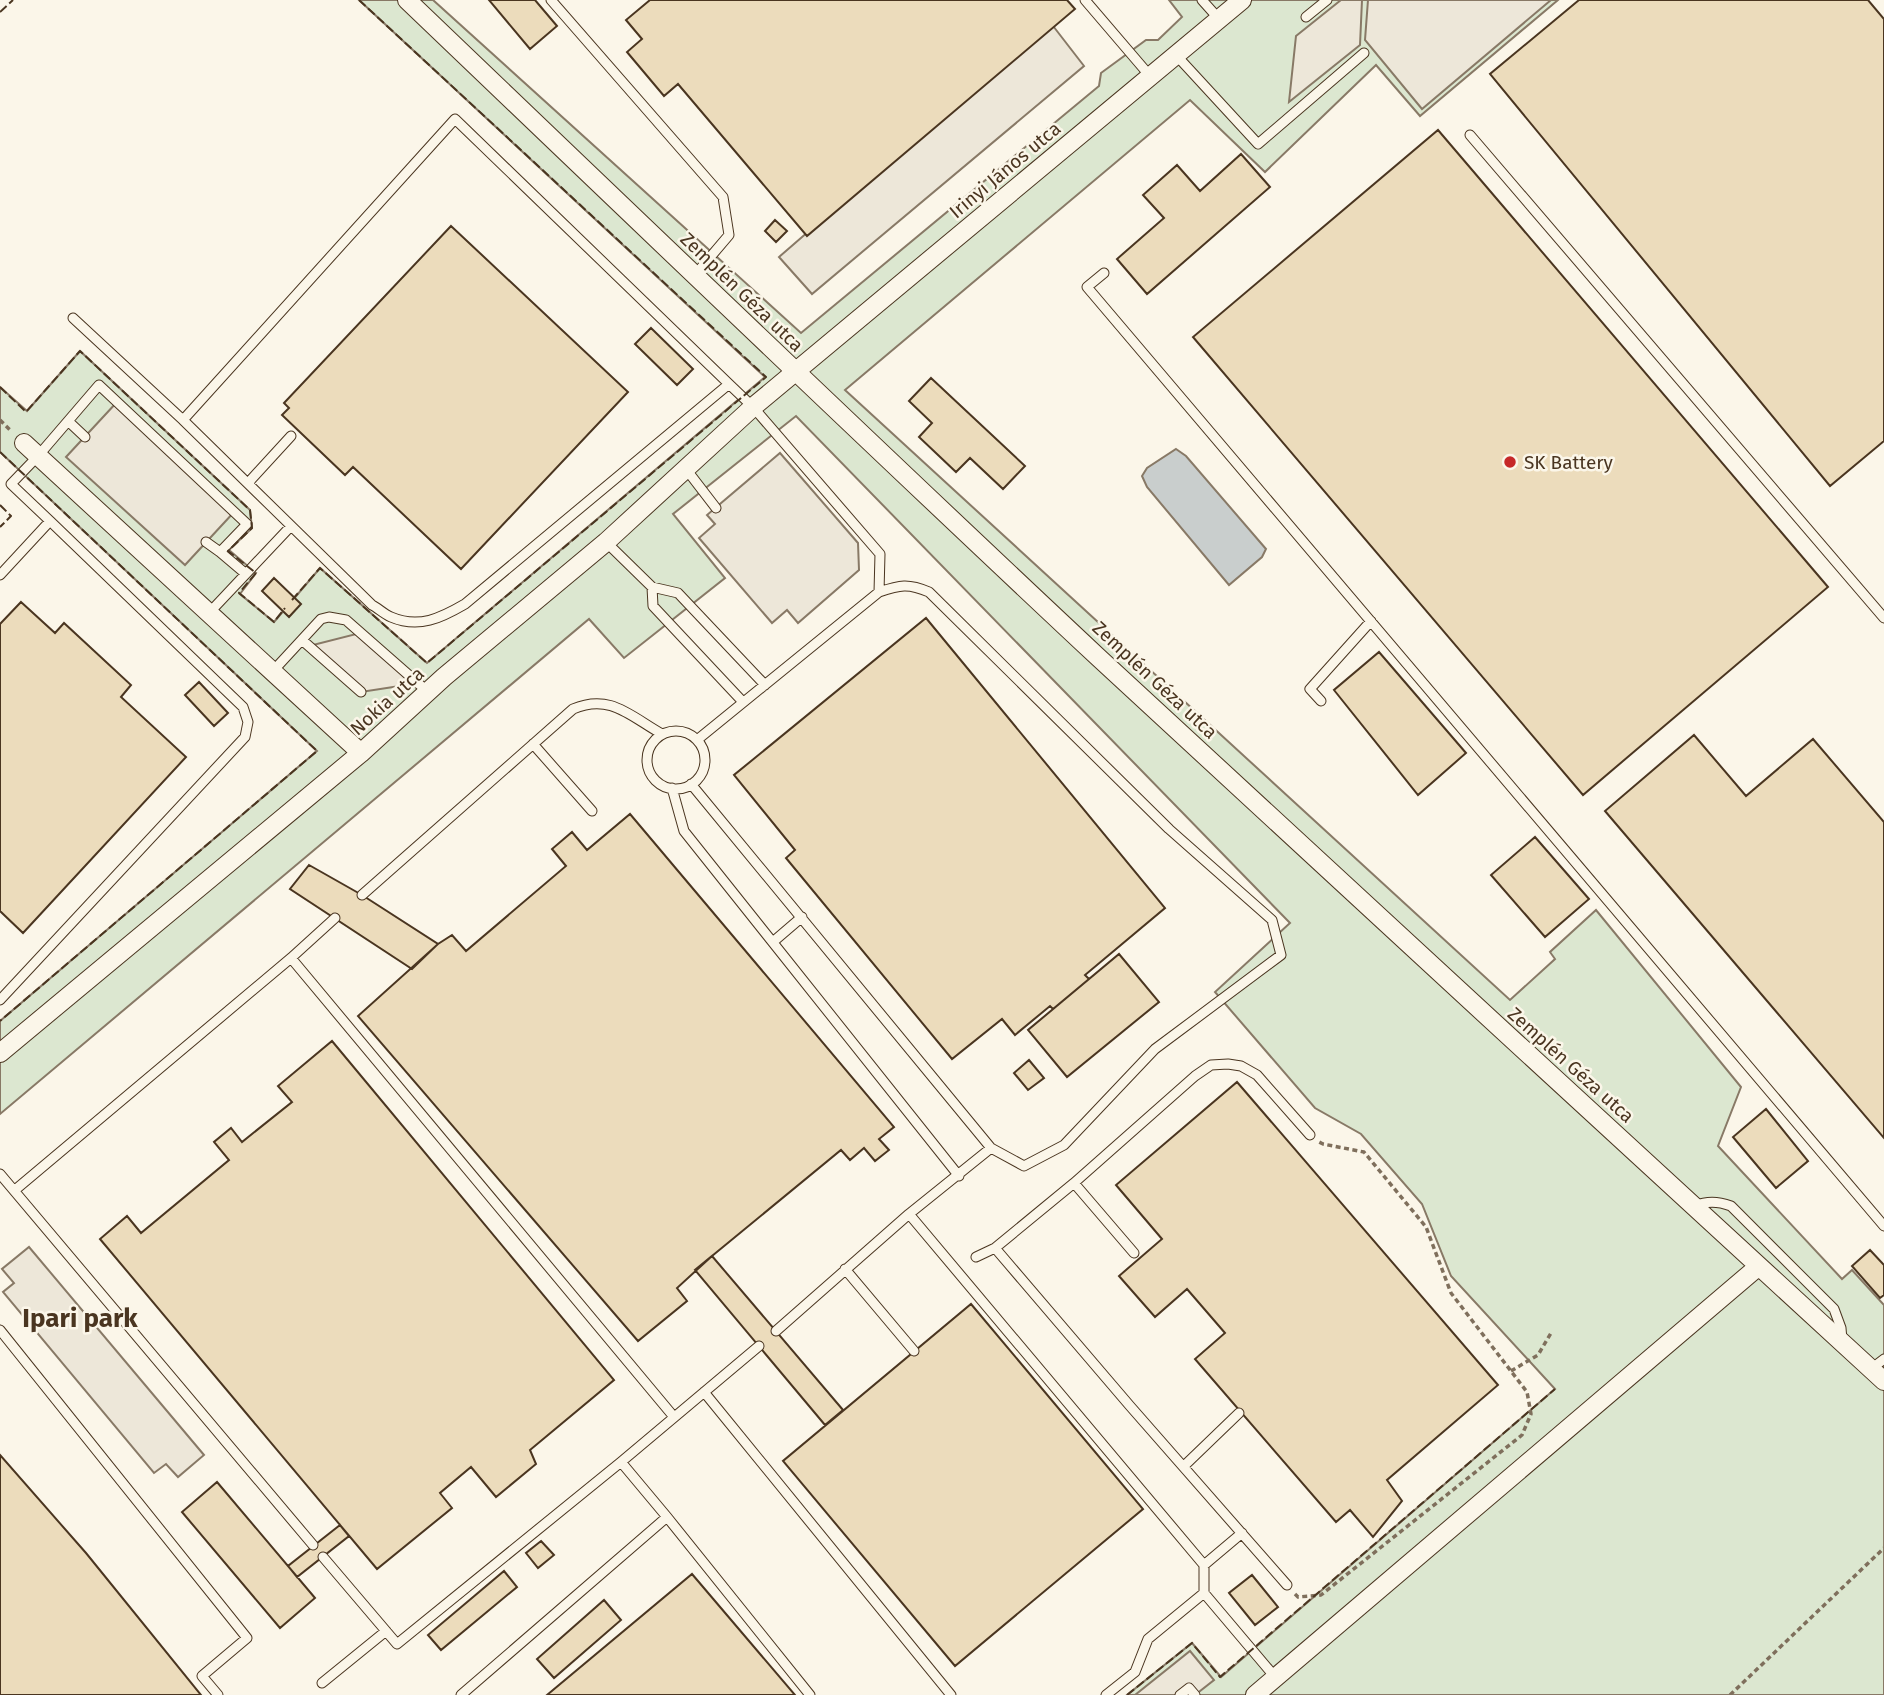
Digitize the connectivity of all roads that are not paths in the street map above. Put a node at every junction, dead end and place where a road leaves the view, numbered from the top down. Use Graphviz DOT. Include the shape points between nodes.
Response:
graph roads {
  1 [pos="407,0"];
  2 [pos="551,0"];
  3 [pos="1085,0"];
  4 [pos="1202,0"];
  5 [pos="1242,0"];
  6 [pos="1326,0"];
  7 [pos="1306,17"];
  8 [pos="1219,19"];
  9 [pos="1364,53"];
  10 [pos="1176,55"];
  11 [pos="1150,76"];
  12 [pos="1470,135"];
  13 [pos="1104,273"];
  14 [pos="695,275"];
  15 [pos="73,318"];
  16 [pos="796,372"];
  17 [pos="729,384"];
  18 [pos="753,407"];
  19 [pos="183,420"];
  20 [pos="68,421"];
  21 [pos="291,436"];
  22 [pos="85,437"];
  23 [pos="24,443"];
  24 [pos="38,456"];
  25 [pos="686,469"];
  26 [pos="248,483"];
  27 [pos="716,508"];
  28 [pos="51,521"];
  29 [pos="291,526"];
  30 [pos="206,542"];
  31 [pos="606,542"];
  32 [pos="220,552"];
  33 [pos="246,574"];
  34 [pos="0,575"];
  35 [pos="652,587"];
  36 [pos="879,592"];
  37 [pos="209,613"];
  38 [pos="1884,618"];
  39 [pos="1371,621"];
  40 [pos="302,640"];
  41 [pos="273,671"];
  42 [pos="765,685"];
  43 [pos="361,692"];
  44 [pos="428,692"];
  45 [pos="1321,701"];
  46 [pos="743,702"];
  47 [pos="662,734"];
  48 [pos="697,740"];
  49 [pos="533,744"];
  50 [pos="361,753"];
  51 [pos="691,784"];
  52 [pos="672,788"];
  53 [pos="592,811"];
  54 [pos="362,895"];
  55 [pos="802,917"];
  56 [pos="335,918"];
  57 [pos="774,942"];
  58 [pos="291,958"];
  59 [pos="0,1000"];
  60 [pos="0,1053"];
  61 [pos="1310,1135"];
  62 [pos="991,1148"];
  63 [pos="0,1174"];
  64 [pos="958,1176"];
  65 [pos="1074,1182"];
  66 [pos="15,1190"];
  67 [pos="1693,1206"];
  68 [pos="909,1214"];
  69 [pos="1884,1226"];
  70 [pos="995,1248"];
  71 [pos="1134,1253"];
  72 [pos="976,1257"];
  73 [pos="1759,1266"];
  74 [pos="845,1269"];
  75 [pos="0,1331"];
  76 [pos="776,1331"];
  77 [pos="1842,1342"];
  78 [pos="759,1346"];
  79 [pos="914,1351"];
  80 [pos="1880,1369"];
  81 [pos="704,1392"];
  82 [pos="1238,1413"];
  83 [pos="674,1417"];
  84 [pos="621,1462"];
  85 [pos="1184,1466"];
  86 [pos="667,1517"];
  87 [pos="1242,1532"];
  88 [pos="313,1545"];
  89 [pos="323,1557"];
  90 [pos="1204,1565"];
  91 [pos="1287,1584"];
  92 [pos="1204,1593"];
  93 [pos="386,1631"];
  94 [pos="1275,1677"];
  95 [pos="322,1683"];
  96 [pos="218,1695"];
  97 [pos="461,1695"];
  98 [pos="810,1695"];
  99 [pos="951,1695"];
  100 [pos="1106,1695"];
  101 [pos="1180,1695"];
  102 [pos="1195,1695"];
  103 [pos="1255,1695"];
  1 -- 14 [label="street, Zemplén Géza utca"];
  2 -- 14 [label="lane" via="723,197 730,235"];
  3 -- 11 [label="lane"];
  4 -- 8 [label="lane"];
  5 -- 8 [label="street, Irinyi János utca"];
  6 -- 7 [label="lane"];
  8 -- 10 [label="street, Irinyi János utca"];
  9 -- 10 [label="lane" via="1258,144"];
  10 -- 11 [label="street, Irinyi János utca"];
  11 -- 16 [label="street, Irinyi János utca"];
  12 -- 38 [label="lane"];
  13 -- 39 [label="lane" via="1087,287"];
  14 -- 16 [label="street, Zemplén Géza utca"];
  15 -- 19 [label="lane"];
  16 -- 18 [label="street, Nokia utca"];
  16 -- 67 [label="street, Zemplén Géza utca"];
  17 -- 18 [label="lane"];
  17 -- 19 [label="lane" via="455,119"];
  17 -- 29 [label="lane" via="465,604 438,619 415,622 391,617"];
  18 -- 25 [label="street, Nokia utca"];
  18 -- 36 [label="lane" via="880,554"];
  19 -- 26 [label="lane"];
  20 -- 22 [label="lane"];
  20 -- 24 [label="lane"];
  20 -- 32 [label="lane" via="99,385 247,524"];
  21 -- 26 [label="lane"];
  23 -- 24 [label="street"];
  24 -- 28 [label="lane" via="11,484"];
  24 -- 37 [label="street"];
  25 -- 27 [label="lane"];
  25 -- 31 [label="street, Nokia utca"];
  26 -- 29 [label="lane"];
  28 -- 34 [label="lane"];
  28 -- 59 [label="lane" via="243,707 248,722 245,737"];
  29 -- 33 [label="lane"];
  30 -- 32 [label="lane"];
  31 -- 35 [label="lane"];
  31 -- 44 [label="street, Nokia utca"];
  32 -- 33 [label="lane"];
  33 -- 37 [label="lane"];
  35 -- 42 [label="lane" via="678,593"];
  35 -- 46 [label="lane" via="653,606"];
  36 -- 42 [label="lane"];
  36 -- 62 [label="lane" via="899,585 929,592 1169,829 1272,920 1281,955 1155,1049 1064,1144 1024,1166"];
  37 -- 41 [label="street"];
  39 -- 45 [label="lane" via="1310,689"];
  39 -- 69 [label="lane"];
  40 -- 41 [label="lane"];
  40 -- 43 [label="lane"];
  40 -- 44 [label="lane" via="321,619 346,620"];
  41 -- 50 [label="street"];
  42 -- 46 [label="lane"];
  44 -- 50 [label="street, Nokia utca"];
  46 -- 48 [label="lane"];
  47 -- 48 [label="lane" via="680,731"];
  47 -- 49 [label="lane" via="611,704 599,702 573,709"];
  47 -- 52 [label="lane" via="649,747 647,765 656,781"];
  48 -- 51 [label="lane" via="705,758 699,777"];
  49 -- 53 [label="lane"];
  49 -- 54 [label="lane"];
  50 -- 60 [label="street, Nokia utca"];
  51 -- 52 [label="lane"];
  51 -- 55 [label="lane"];
  52 -- 57 [label="lane" via="684,831"];
  55 -- 57 [label="lane"];
  55 -- 62 [label="lane"];
  56 -- 58 [label="lane"];
  57 -- 64 [label="lane"];
  58 -- 66 [label="lane"];
  58 -- 83 [label="lane"];
  61 -- 65 [label="lane" via="1257,1075 1241,1066 1211,1065"];
  62 -- 64 [label="lane"];
  63 -- 66 [label="lane"];
  64 -- 68 [label="lane"];
  65 -- 70 [label="lane"];
  65 -- 71 [label="lane"];
  66 -- 88 [label="lane"];
  67 -- 73 [label="street, Zemplén Géza utca"];
  67 -- 77 [label="lane" via="1707,1201 1731,1206 1834,1309"];
  68 -- 74 [label="lane"];
  68 -- 90 [label="lane"];
  70 -- 72 [label="lane"];
  70 -- 85 [label="lane"];
  73 -- 77 [label="street, Zemplén Géza utca"];
  73 -- 94 [label="street"];
  74 -- 76 [label="lane"];
  74 -- 79 [label="lane"];
  75 -- 96 [label="lane" via="247,1638 202,1676"];
  77 -- 80 [label="street, Zemplén Géza utca"];
  78 -- 81 [label="lane"];
  81 -- 83 [label="lane"];
  81 -- 99 [label="lane"];
  82 -- 85 [label="lane"];
  83 -- 84 [label="lane"];
  84 -- 86 [label="lane"];
  84 -- 93 [label="lane" via="397,1644"];
  85 -- 87 [label="lane"];
  86 -- 97 [label="lane"];
  86 -- 98 [label="lane"];
  87 -- 90 [label="lane"];
  87 -- 91 [label="lane"];
  89 -- 93 [label="lane"];
  90 -- 92 [label="lane"];
  92 -- 94 [label="lane"];
  92 -- 100 [label="lane" via="1148,1639 1135,1672"];
  93 -- 95 [label="lane"];
  94 -- 103 [label="street"];
  101 -- 102 [label="lane" via="1189,1688"];
}
